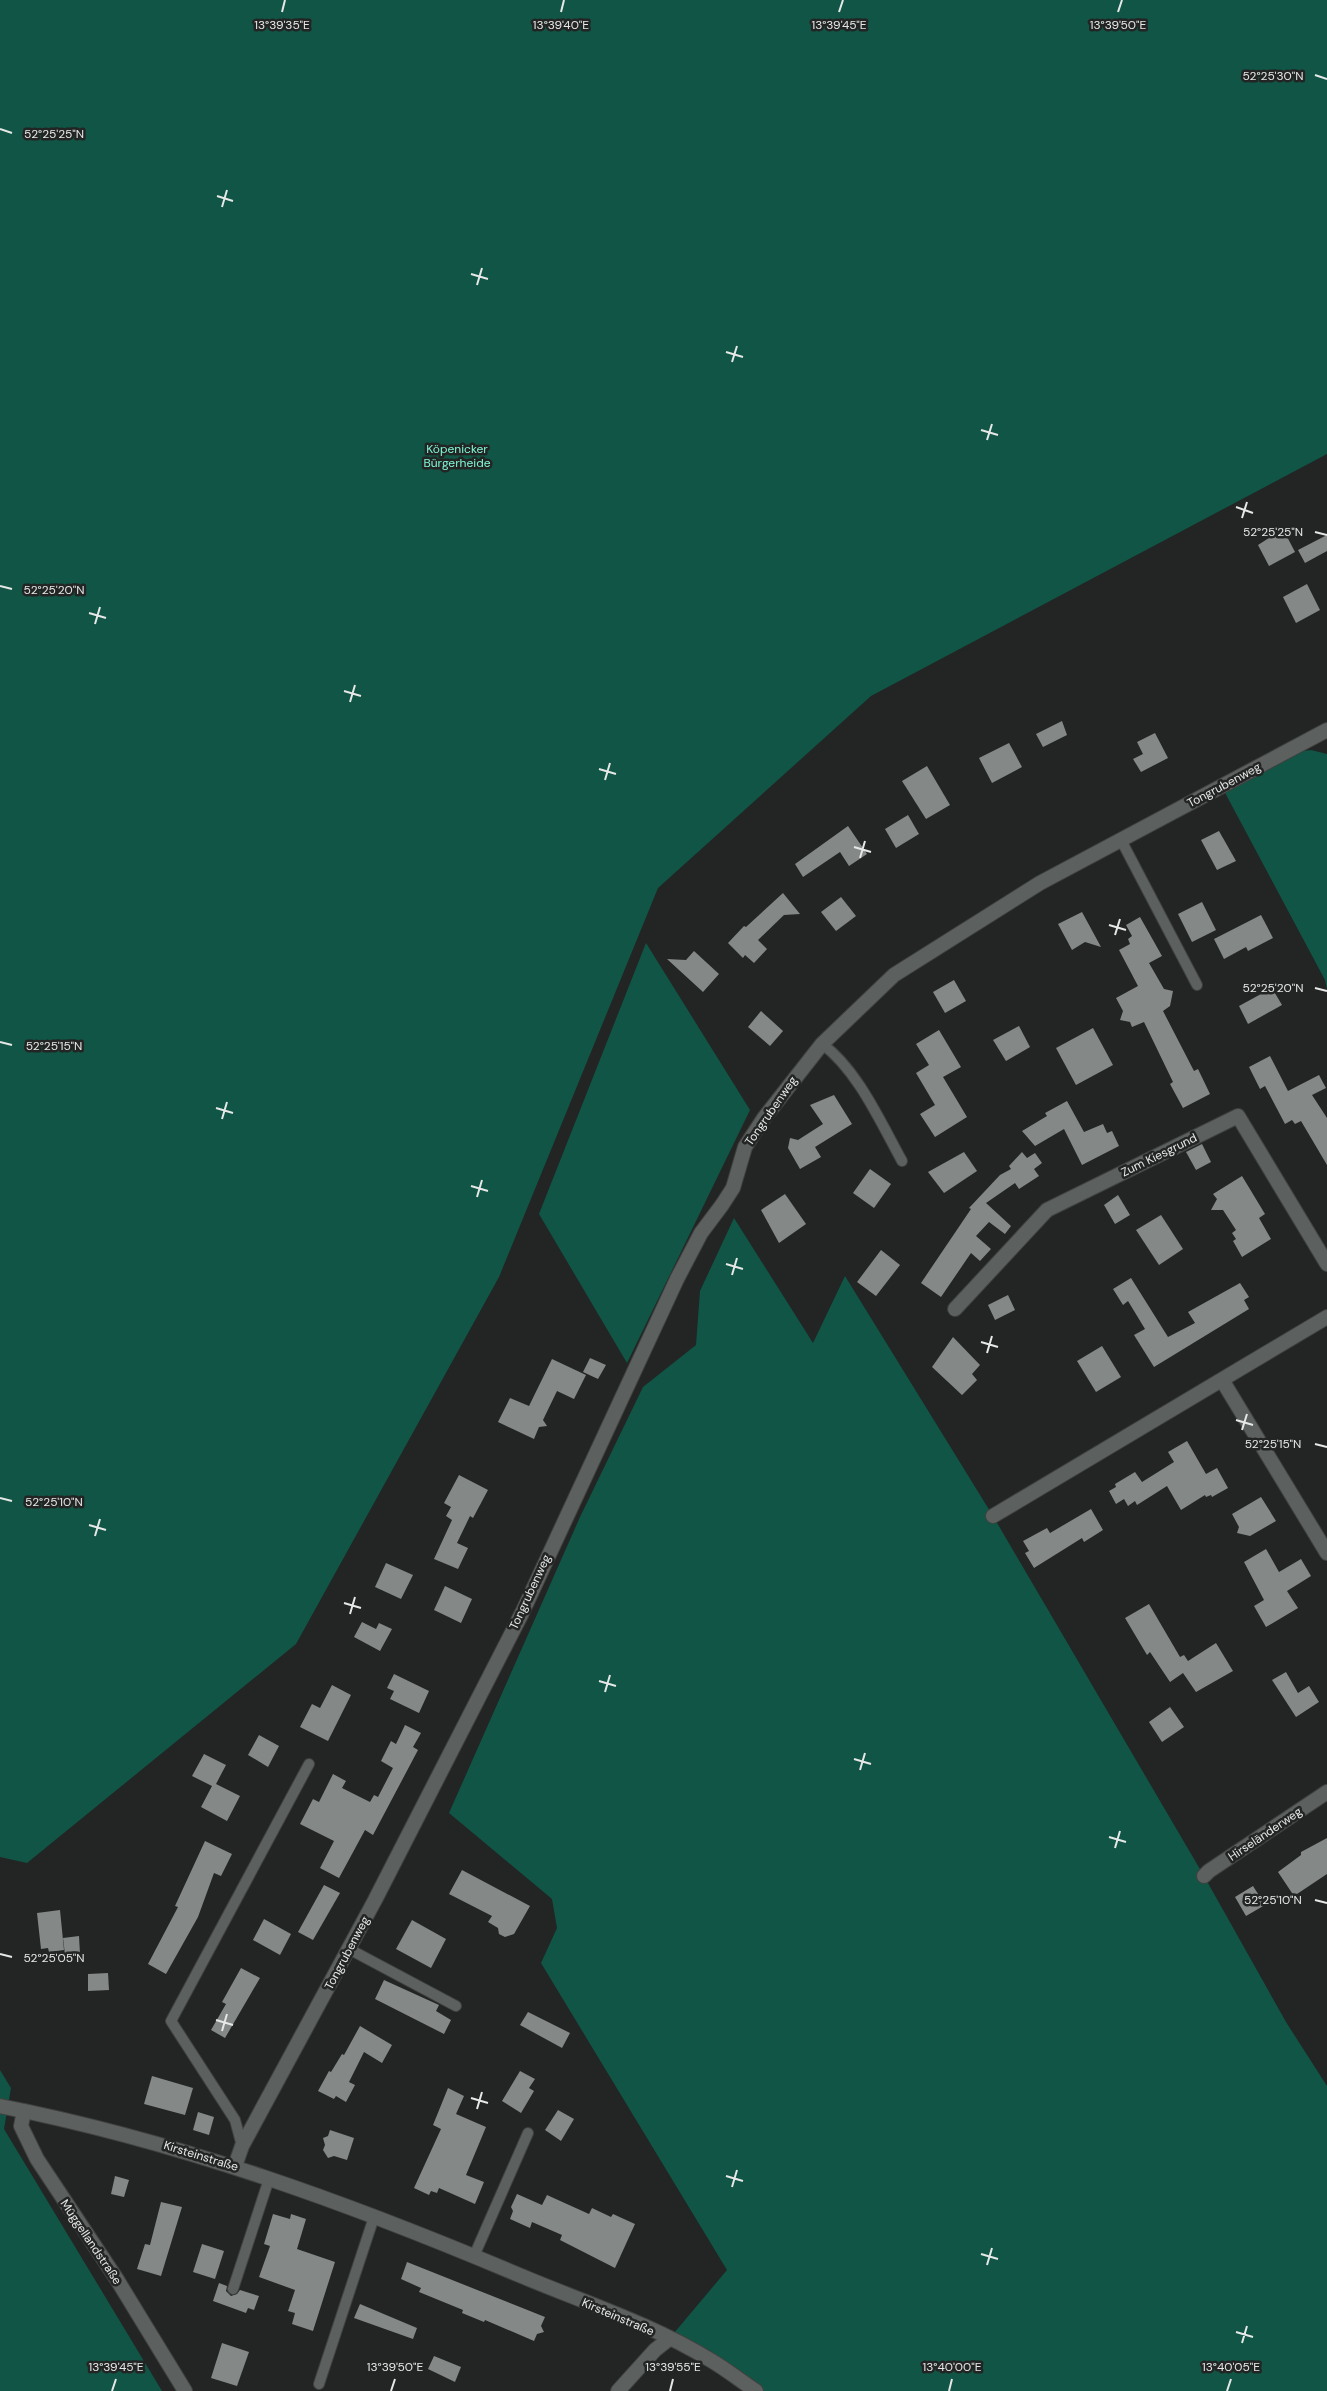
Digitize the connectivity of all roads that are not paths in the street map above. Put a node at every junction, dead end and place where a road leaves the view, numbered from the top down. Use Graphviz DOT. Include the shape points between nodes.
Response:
graph roads {
  1 [pos="1327,730"];
  2 [pos="1121,840"];
  3 [pos="1197,985"];
  4 [pos="822,1044"];
  5 [pos="902,1161"];
  6 [pos="1327,1264"];
  7 [pos="955,1309"];
  8 [pos="1327,1317"];
  9 [pos="1222,1380"];
  10 [pos="994,1516"];
  11 [pos="1327,1553"];
  12 [pos="309,1764"];
  13 [pos="1327,1792"];
  14 [pos="1204,1876"];
  15 [pos="349,1949"];
  16 [pos="456,2006"];
  17 [pos="0,2106"];
  18 [pos="24,2111"];
  19 [pos="528,2132"];
  20 [pos="242,2146"];
  21 [pos="235,2166"];
  22 [pos="269,2179"];
  23 [pos="374,2216"];
  24 [pos="474,2256"];
  25 [pos="233,2289"];
  26 [pos="669,2339"];
  27 [pos="319,2384"];
  28 [pos="184,2391"];
  29 [pos="618,2391"];
  30 [pos="756,2391"];
  1 -- 2 [label="street, Tongrubenweg"];
  2 -- 3 [label="lane"];
  2 -- 4 [label="street, Tongrubenweg" via="1040,883 914,960"];
  4 -- 5 [label="lane" via="837,1054"];
  4 -- 15 [label="street, Tongrubenweg" via="752,1136 733,1188 701,1233 659,1315 522,1613"];
  6 -- 7 [label="street, Zum Kiesgrund" via="1238,1116 1048,1210"];
  8 -- 9 [label="street"];
  9 -- 10 [label="street"];
  9 -- 11 [label="street"];
  12 -- 20 [label="lane" via="171,2021 235,2120"];
  13 -- 14 [label="street, Hirseländerweg"];
  15 -- 16 [label="lane"];
  15 -- 20 [label="street, Tongrubenweg"];
  17 -- 18 [label="street"];
  18 -- 21 [label="street, Kirsteinstraße" via="154,2142"];
  18 -- 28 [label="street, Müggellandstraße" via="21,2126 37,2160 116,2278"];
  19 -- 24 [label="lane"];
  20 -- 21 [label="street, Tongrubenweg"];
  21 -- 22 [label="street, Kirsteinstraße"];
  22 -- 23 [label="street, Kirsteinstraße"];
  22 -- 25 [label="lane"];
  23 -- 24 [label="street, Kirsteinstraße"];
  23 -- 27 [label="lane"];
  24 -- 26 [label="street, Kirsteinstraße"];
  26 -- 29 [label="street"];
  26 -- 30 [label="street, Kirsteinstraße" via="711,2360"];
}
